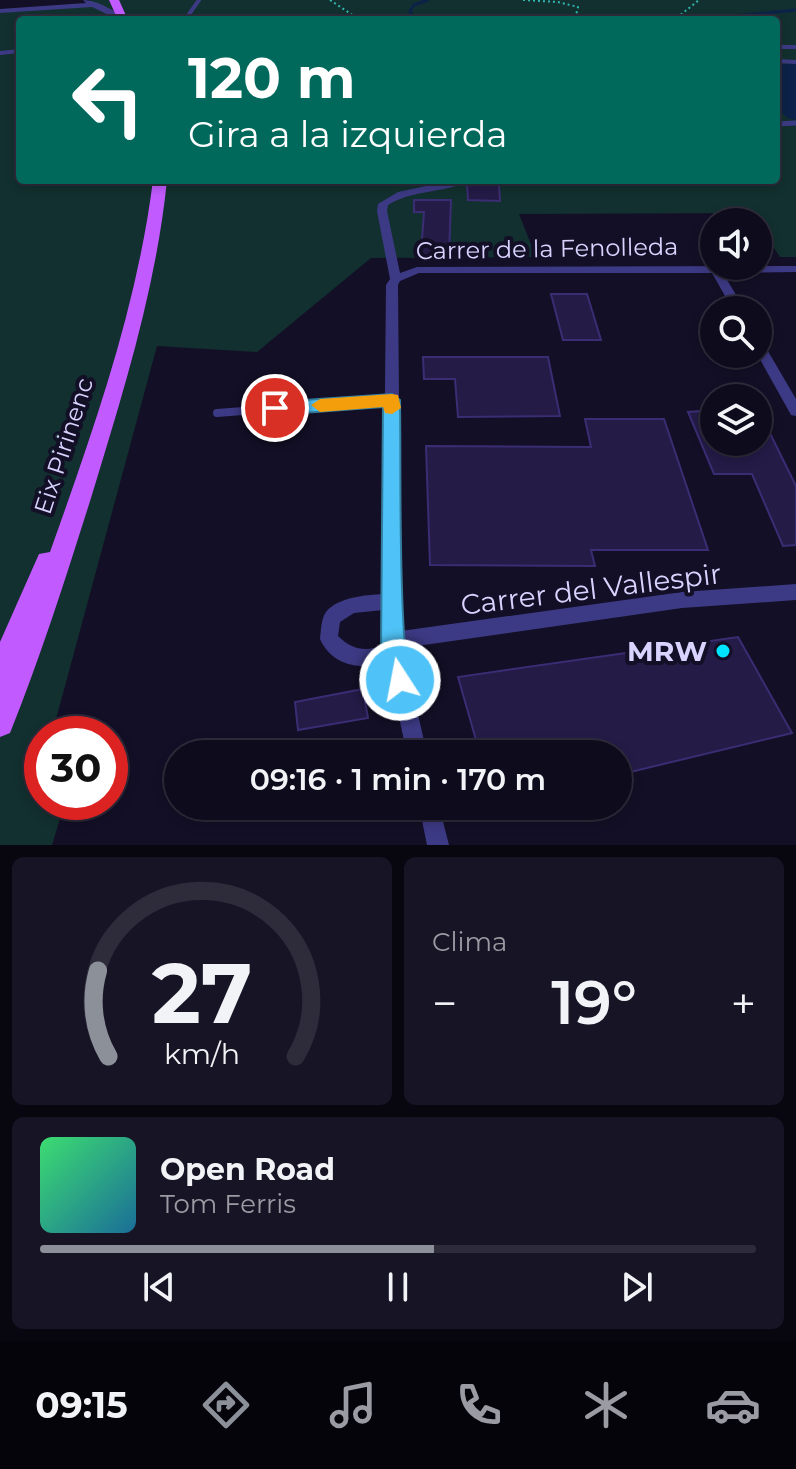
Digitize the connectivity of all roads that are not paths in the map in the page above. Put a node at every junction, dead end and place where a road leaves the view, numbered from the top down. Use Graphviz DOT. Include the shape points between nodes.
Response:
graph roads {
  1 [pos="77,0"];
  2 [pos="88,2"];
  3 [pos="46,7"];
  4 [pos="0,11"];
  5 [pos="119,16"];
  6 [pos="160,184"];
  7 [pos="447,184"];
  8 [pos="772,269"];
  9 [pos="796,269"];
  10 [pos="700,270"];
  11 [pos="396,279"];
  12 [pos="771,368"];
  13 [pos="796,380"];
  14 [pos="778,381"];
  15 [pos="392,400"];
  16 [pos="796,411"];
  17 [pos="217,413"];
  18 [pos="81,493"];
  19 [pos="796,592"];
  20 [pos="391,602"];
  21 [pos="392,646"];
  22 [pos="0,672"];
  23 [pos="4,714"];
  24 [pos="414,740"];
  25 [pos="0,742"];
  26 [pos="432,820"];
  27 [pos="438,845"];
  1 -- 3 [label="street"];
  2 -- 3 [label="street"];
  2 -- 5 [label="street"];
  3 -- 4 [label="street"];
  6 -- 18 [label="main road, Eix Pirinenc" via="140,299"];
  7 -- 11 [label="street" via="383,204"];
  8 -- 9 [label="street, Carrer de la Fenolleda"];
  10 -- 11 [label="street, Carrer de la Fenolleda" via="417,270"];
  11 -- 15 [label="street"];
  12 -- 14 [label="street"];
  13 -- 14 [label="street"];
  14 -- 16 [label="street"];
  15 -- 17 [label="lane"];
  15 -- 20 [label="street"];
  18 -- 22 [label="main road"];
  18 -- 23 [label="main road, Eix Pirinenc"];
  19 -- 21 [label="street, Carrer del Vallespir" via="682,600"];
  20 -- 21 [label="street"];
  20 -- 21 [label="street" via="344,607 332,618 329,639 338,652 360,659 381,657"];
  21 -- 24 [label="street"];
  23 -- 25 [label="main road, Eix Pirinenc"];
  26 -- 27 [label="street"];
}
